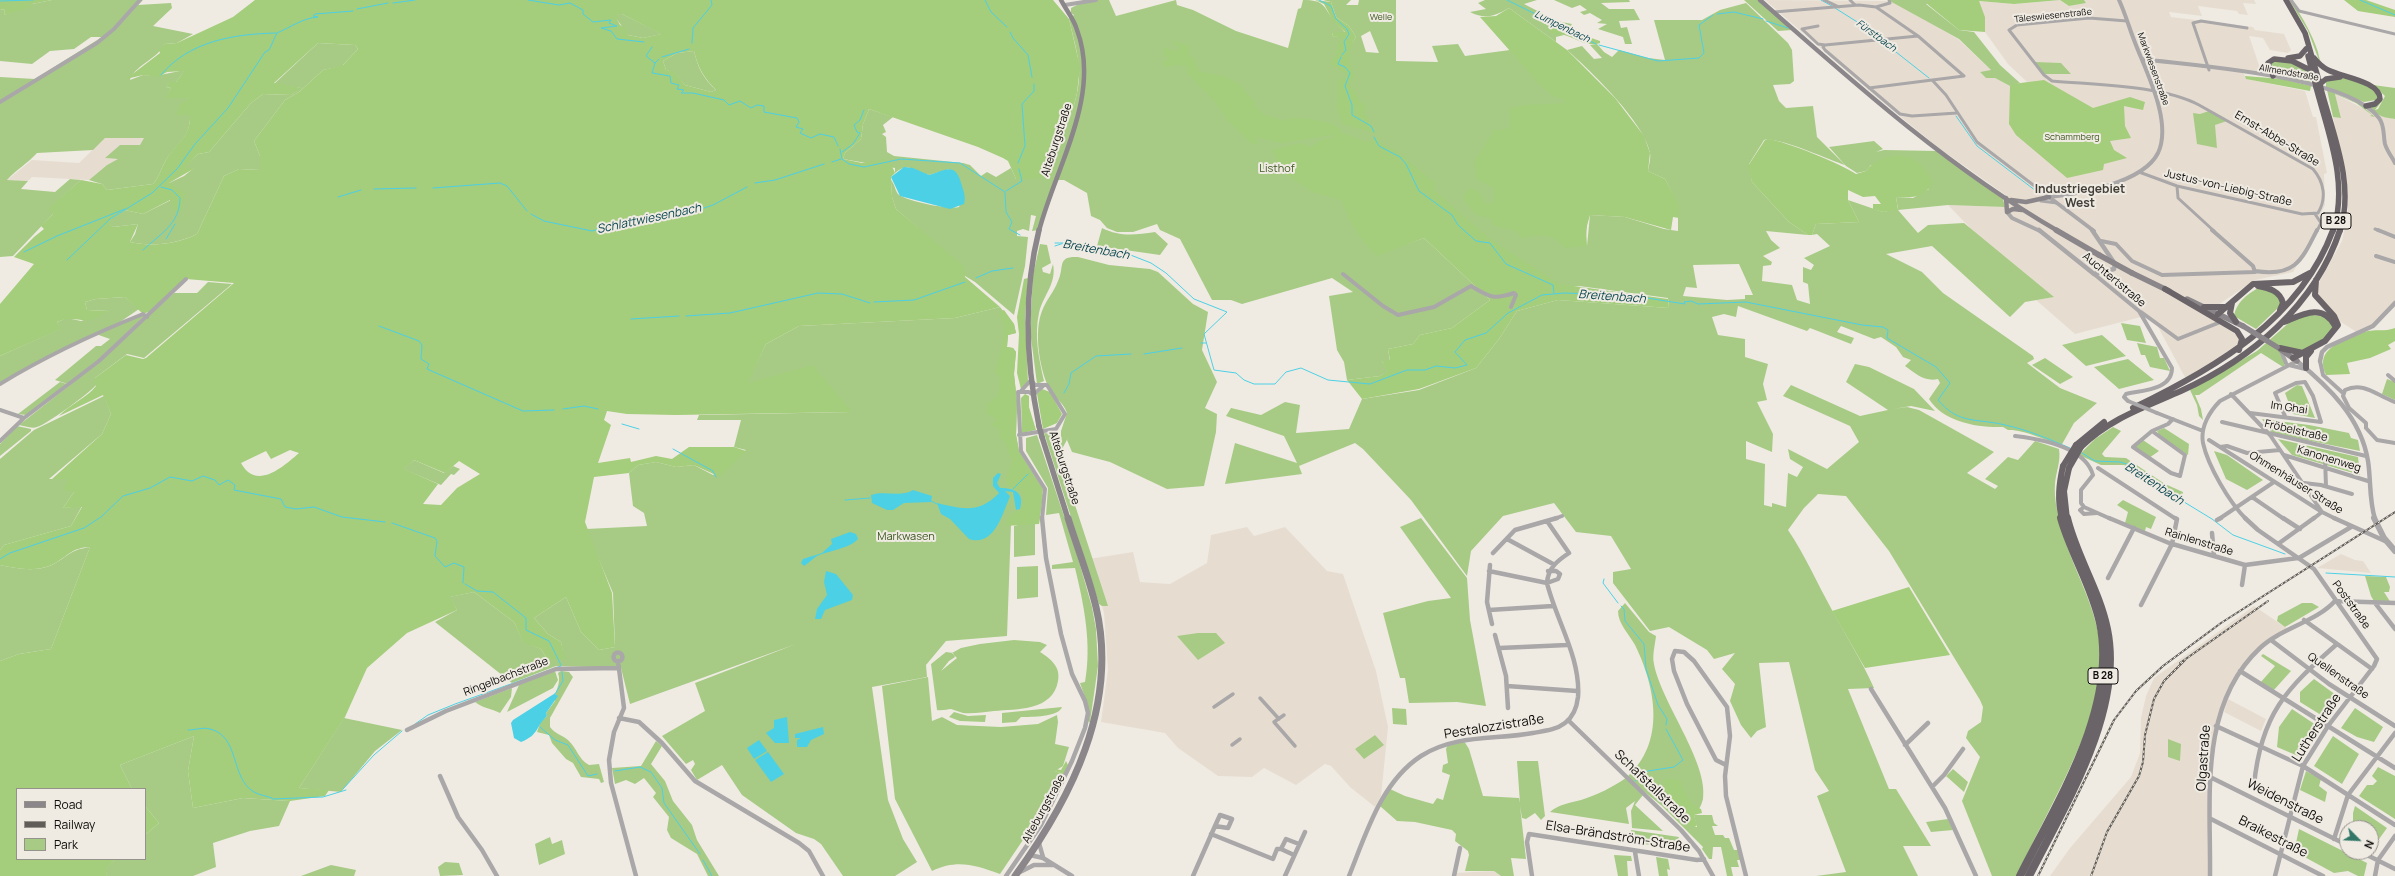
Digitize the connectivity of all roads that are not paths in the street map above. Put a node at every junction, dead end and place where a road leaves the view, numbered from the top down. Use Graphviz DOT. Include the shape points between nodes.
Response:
graph roads {
  1 [pos="140,0"];
  2 [pos="1061,0"];
  3 [pos="1096,0"];
  4 [pos="1760,0"];
  5 [pos="1824,0"];
  6 [pos="1850,0"];
  7 [pos="1889,0"];
  8 [pos="2119,0"];
  9 [pos="2282,0"];
  10 [pos="2286,0"];
  11 [pos="2291,0"];
  12 [pos="1077,5"];
  13 [pos="1855,5"];
  14 [pos="1065,6"];
  15 [pos="1838,7"];
  16 [pos="1876,7"];
  17 [pos="1787,12"];
  18 [pos="1775,13"];
  19 [pos="1783,14"];
  20 [pos="1071,16"];
  21 [pos="1783,20"];
  22 [pos="2127,21"];
  23 [pos="1818,26"];
  24 [pos="2247,28"];
  25 [pos="2395,34"];
  26 [pos="1918,36"];
  27 [pos="1825,45"];
  28 [pos="2306,49"];
  29 [pos="2314,58"];
  30 [pos="2142,60"];
  31 [pos="2152,63"];
  32 [pos="2164,63"];
  33 [pos="2145,68"];
  34 [pos="2209,70"];
  35 [pos="2312,71"];
  36 [pos="2270,76"];
  37 [pos="1933,81"];
  38 [pos="2318,85"];
  39 [pos="1869,88"];
  40 [pos="2154,91"];
  41 [pos="0,102"];
  42 [pos="2364,105"];
  43 [pos="1958,112"];
  44 [pos="2395,163"];
  45 [pos="2139,172"];
  46 [pos="2177,186"];
  47 [pos="2041,191"];
  48 [pos="2057,196"];
  49 [pos="2006,198"];
  50 [pos="2050,198"];
  51 [pos="2040,200"];
  52 [pos="2058,204"];
  53 [pos="2024,210"];
  54 [pos="2007,212"];
  55 [pos="2031,214"];
  56 [pos="2315,214"];
  57 [pos="2375,229"];
  58 [pos="2395,237"];
  59 [pos="2101,241"];
  60 [pos="2376,256"];
  61 [pos="2395,262"];
  62 [pos="2255,271"];
  63 [pos="1343,274"];
  64 [pos="2094,274"];
  65 [pos="2315,274"];
  66 [pos="186,279"];
  67 [pos="2250,288"];
  68 [pos="2164,289"];
  69 [pos="2232,303"];
  70 [pos="2395,303"];
  71 [pos="1511,307"];
  72 [pos="2204,307"];
  73 [pos="2226,307"];
  74 [pos="2139,311"];
  75 [pos="2218,314"];
  76 [pos="2278,315"];
  77 [pos="147,317"];
  78 [pos="2236,322"];
  79 [pos="2218,323"];
  80 [pos="2282,323"];
  81 [pos="2335,331"];
  82 [pos="2279,348"];
  83 [pos="2240,350"];
  84 [pos="2308,353"];
  85 [pos="2295,359"];
  86 [pos="2320,361"];
  87 [pos="2286,365"];
  88 [pos="2308,370"];
  89 [pos="2388,375"];
  90 [pos="1031,380"];
  91 [pos="2395,381"];
  92 [pos="0,384"];
  93 [pos="1043,386"];
  94 [pos="1020,391"];
  95 [pos="2344,393"];
  96 [pos="2231,394"];
  97 [pos="1033,395"];
  98 [pos="2395,402"];
  99 [pos="0,410"];
  100 [pos="2250,412"];
  101 [pos="2285,416"];
  102 [pos="24,418"];
  103 [pos="2173,419"];
  104 [pos="2222,422"];
  105 [pos="2356,428"];
  106 [pos="2366,428"];
  107 [pos="2152,431"];
  108 [pos="2203,431"];
  109 [pos="1019,435"];
  110 [pos="2270,435"];
  111 [pos="2015,436"];
  112 [pos="2209,440"];
  113 [pos="0,441"];
  114 [pos="2395,443"];
  115 [pos="2079,446"];
  116 [pos="2220,447"];
  117 [pos="2280,450"];
  118 [pos="2284,455"];
  119 [pos="2366,456"];
  120 [pos="2325,459"];
  121 [pos="2066,467"];
  122 [pos="2098,468"];
  123 [pos="2325,468"];
  124 [pos="2368,481"];
  125 [pos="2274,482"];
  126 [pos="2304,483"];
  127 [pos="2326,486"];
  128 [pos="2352,494"];
  129 [pos="2252,497"];
  130 [pos="2235,508"];
  131 [pos="2322,512"];
  132 [pos="1562,516"];
  133 [pos="2217,520"];
  134 [pos="1546,521"];
  135 [pos="2351,527"];
  136 [pos="2134,528"];
  137 [pos="2300,529"];
  138 [pos="2212,533"];
  139 [pos="1506,539"];
  140 [pos="2386,541"];
  141 [pos="2172,544"];
  142 [pos="2278,544"];
  143 [pos="2395,551"];
  144 [pos="1493,553"];
  145 [pos="2214,556"];
  146 [pos="2299,558"];
  147 [pos="1553,564"];
  148 [pos="1490,565"];
  149 [pos="2245,565"];
  150 [pos="1489,571"];
  151 [pos="1548,571"];
  152 [pos="2108,578"];
  153 [pos="1547,583"];
  154 [pos="2242,585"];
  155 [pos="2335,601"];
  156 [pos="2375,603"];
  157 [pos="2395,603"];
  158 [pos="2141,605"];
  159 [pos="1553,606"];
  160 [pos="1489,610"];
  161 [pos="2304,620"];
  162 [pos="1492,624"];
  163 [pos="2395,629"];
  164 [pos="1495,635"];
  165 [pos="2271,640"];
  166 [pos="2337,644"];
  167 [pos="1567,645"];
  168 [pos="1500,648"];
  169 [pos="618,661"];
  170 [pos="618,668"];
  171 [pos="2308,668"];
  172 [pos="2372,669"];
  173 [pos="2240,671"];
  174 [pos="1507,686"];
  175 [pos="1872,689"];
  176 [pos="1578,691"];
  177 [pos="1233,694"];
  178 [pos="1260,698"];
  179 [pos="2284,698"];
  180 [pos="2349,698"];
  181 [pos="1214,707"];
  182 [pos="1508,708"];
  183 [pos="1284,715"];
  184 [pos="619,718"];
  185 [pos="1279,719"];
  186 [pos="1568,720"];
  187 [pos="1928,723"];
  188 [pos="2216,726"];
  189 [pos="2328,726"];
  190 [pos="2395,726"];
  191 [pos="407,730"];
  192 [pos="2395,733"];
  193 [pos="1240,738"];
  194 [pos="1232,745"];
  195 [pos="1905,745"];
  196 [pos="1295,746"];
  197 [pos="2260,746"];
  198 [pos="1963,749"];
  199 [pos="2378,757"];
  200 [pos="1726,765"];
  201 [pos="2303,766"];
  202 [pos="2395,768"];
  203 [pos="440,776"];
  204 [pos="2212,778"];
  205 [pos="2254,785"];
  206 [pos="1932,787"];
  207 [pos="2348,795"];
  208 [pos="2290,817"];
  209 [pos="2211,819"];
  210 [pos="2395,825"];
  211 [pos="1215,826"];
  212 [pos="1305,832"];
  213 [pos="1211,834"];
  214 [pos="2395,836"];
  215 [pos="2334,839"];
  216 [pos="2339,841"];
  217 [pos="1039,842"];
  218 [pos="1299,844"];
  219 [pos="1460,848"];
  220 [pos="1281,849"];
  221 [pos="1635,852"];
  222 [pos="1030,854"];
  223 [pos="2281,854"];
  224 [pos="1294,855"];
  225 [pos="1043,858"];
  226 [pos="1704,859"];
  227 [pos="2379,859"];
  228 [pos="2378,860"];
  229 [pos="1053,865"];
  230 [pos="2395,869"];
  231 [pos="1015,875"];
  232 [pos="497,876"];
  233 [pos="636,876"];
  234 [pos="823,876"];
  235 [pos="1006,876"];
  236 [pos="1072,876"];
  237 [pos="1192,876"];
  238 [pos="1284,876"];
  239 [pos="1349,876"];
  240 [pos="1454,876"];
  241 [pos="1532,876"];
  242 [pos="1639,876"];
  243 [pos="1713,876"];
  244 [pos="1746,876"];
  245 [pos="1976,876"];
  246 [pos="2020,876"];
  247 [pos="2029,876"];
  248 [pos="2210,876"];
  249 [pos="2275,876"];
  250 [pos="2323,876"];
  251 [pos="2375,876"];
  1 -- 41 [label="street" via="114,29 97,43"];
  2 -- 14 [label="main road, Alteburgstraße"];
  3 -- 12 [label="street"];
  4 -- 18 [label="main road"];
  5 -- 15 [label="street"];
  6 -- 13 [label="street"];
  7 -- 16 [label="street" via="1890,3"];
  8 -- 22 [label="street, Markwiesenstraße"];
  9 -- 28 [label="highway, B 28" via="2297,26"];
  10 -- 29 [label="highway, B 28" via="2301,25"];
  11 -- 25 [label="street" via="2299,11"];
  12 -- 14 [label="street"];
  12 -- 20 [label="street" via="1071,8"];
  13 -- 15 [label="street"];
  13 -- 16 [label="street"];
  14 -- 20 [label="main road, Alteburgstraße"];
  15 -- 17 [label="street"];
  16 -- 26 [label="street"];
  17 -- 18 [label="street"];
  17 -- 19 [label="street"];
  18 -- 19 [label="street"];
  18 -- 21 [label="main road"];
  19 -- 21 [label="street"];
  20 -- 90 [label="main road, Alteburgstraße" via="1082,49 1084,74 1080,106 1045,211 1032,265 1027,322"];
  21 -- 49 [label="main road" via="1899,121"];
  22 -- 30 [label="street, Markwiesenstraße"];
  22 -- 40 [label="street, Täleswiesenstraße" via="2084,19 2017,25 2009,30 2044,75 2052,81"];
  23 -- 27 [label="street" via="1802,29 1818,44"];
  24 -- 34 [label="street" via="2200,21 2193,23"];
  26 -- 27 [label="street"];
  26 -- 37 [label="street" via="1964,76"];
  27 -- 39 [label="street" via="1825,50"];
  28 -- 35 [label="highway, B 28"];
  28 -- 36 [label="highway" via="2299,56 2269,59 2266,63"];
  29 -- 38 [label="highway, B 28"];
  29 -- 42 [label="highway" via="2328,70 2365,82 2377,90 2380,99 2375,104"];
  30 -- 31 [label="street, Allmendstraße"];
  30 -- 32 [label="street, Allmendstraße"];
  30 -- 33 [label="street, Markwiesenstraße"];
  31 -- 32 [label="street, Allmendstraße"];
  31 -- 33 [label="street"];
  32 -- 34 [label="street, Allmendstraße"];
  33 -- 40 [label="street, Markwiesenstraße"];
  34 -- 36 [label="street, Allmendstraße"];
  35 -- 36 [label="highway" via="2292,60 2274,59 2268,63"];
  35 -- 38 [label="highway, B 28"];
  36 -- 42 [label="street, Allmendstraße" via="2328,89"];
  37 -- 39 [label="street"];
  37 -- 43 [label="street"];
  38 -- 42 [label="highway" via="2334,77 2364,83 2379,96 2375,101"];
  38 -- 65 [label="highway, B 28" via="2340,165 2346,202 2339,233"];
  39 -- 43 [label="street" via="1906,116"];
  40 -- 45 [label="street, Markwiesenstraße" via="2161,119 2161,145 2152,162"];
  40 -- 56 [label="street, Ernst-Abbe-Straße" via="2195,102 2313,169 2324,184 2320,210"];
  42 -- 44 [label="street" via="2381,122 2385,145"];
  43 -- 47 [label="street" via="1977,142"];
  45 -- 46 [label="street, Justus-von-Liebig-Straße"];
  45 -- 48 [label="street, Markwiesenstraße" via="2115,182"];
  46 -- 56 [label="street, Justus-von-Liebig-Straße" via="2294,213"];
  46 -- 62 [label="street" via="2178,198 2184,205 2251,264"];
  47 -- 50 [label="street"];
  47 -- 51 [label="street"];
  48 -- 50 [label="street, Markwiesenstraße"];
  48 -- 52 [label="street"];
  49 -- 51 [label="main road" via="2023,202"];
  49 -- 53 [label="main road"];
  49 -- 54 [label="main road"];
  50 -- 51 [label="main road"];
  50 -- 52 [label="street"];
  51 -- 52 [label="street"];
  51 -- 55 [label="main road" via="2027,206"];
  52 -- 59 [label="street" via="2094,231"];
  53 -- 54 [label="main road" via="2012,209"];
  53 -- 55 [label="main road"];
  54 -- 64 [label="street, Auchtertstraße" via="2012,218 2039,230"];
  55 -- 68 [label="main road, bridge" via="2098,255"];
  56 -- 62 [label="street, Ernst-Abbe-Straße" via="2321,223 2292,268 2279,274"];
  57 -- 58 [label="street"];
  59 -- 62 [label="street" via="2116,244 2132,261 2162,275 2247,274"];
  59 -- 64 [label="street" via="2114,268"];
  60 -- 61 [label="street"];
  63 -- 71 [label="street" via="1398,315 1434,307 1471,286 1489,297 1498,298 1514,293 1516,295"];
  64 -- 74 [label="street, Auchtertstraße"];
  65 -- 67 [label="highway" via="2293,282 2258,283"];
  65 -- 76 [label="highway, B 28"];
  65 -- 80 [label="highway, B 28"];
  65 -- 81 [label="highway, B 28" via="2315,295 2337,320 2338,326"];
  66 -- 77 [label="street"];
  67 -- 69 [label="highway"];
  67 -- 76 [label="highway" via="2264,287 2281,295 2283,303"];
  68 -- 72 [label="main road"];
  68 -- 83 [label="highway" via="2237,331 2242,339"];
  69 -- 73 [label="highway"];
  69 -- 78 [label="highway" via="2230,313"];
  70 -- 86 [label="street" via="2373,326 2326,347"];
  72 -- 73 [label="highway"];
  72 -- 75 [label="main road"];
  73 -- 75 [label="highway"];
  74 -- 79 [label="street" via="2178,339"];
  74 -- 103 [label="street, Auchtertstraße, bridge" via="2171,366 2173,376 2163,385 2126,394 2124,397 2128,401"];
  75 -- 78 [label="main road"];
  76 -- 83 [label="highway, B 28"];
  77 -- 92 [label="street" via="143,314 78,341 23,369"];
  77 -- 102 [label="street" via="93,365"];
  78 -- 82 [label="main road, bridge"];
  80 -- 81 [label="highway" via="2300,313 2310,312 2330,319"];
  80 -- 115 [label="highway, B 28" via="2260,344 2221,369 2106,427"];
  81 -- 84 [label="highway"];
  82 -- 84 [label="highway"];
  82 -- 85 [label="main road"];
  82 -- 87 [label="street"];
  83 -- 115 [label="highway, B 28" via="2205,372 2102,424"];
  84 -- 85 [label="highway"];
  84 -- 88 [label="highway"];
  85 -- 87 [label="street"];
  85 -- 88 [label="street"];
  86 -- 95 [label="street" via="2323,375"];
  87 -- 88 [label="street"];
  87 -- 96 [label="street"];
  88 -- 105 [label="street" via="2334,396"];
  89 -- 91 [label="street"];
  90 -- 93 [label="street" via="1035,385"];
  90 -- 94 [label="street"];
  90 -- 97 [label="main road, Alteburgstraße"];
  93 -- 97 [label="street"];
  93 -- 109 [label="street" via="1047,385 1051,389 1063,408 1063,419 1056,429"];
  94 -- 97 [label="street"];
  94 -- 109 [label="street"];
  95 -- 98 [label="street" via="2351,387 2363,387"];
  95 -- 106 [label="street" via="2348,407 2366,423"];
  96 -- 100 [label="street"];
  96 -- 108 [label="street" via="2212,409"];
  97 -- 217 [label="main road, Alteburgstraße, bridge" via="1042,437 1096,607 1100,630 1101,666 1096,710 1080,763 1061,806"];
  99 -- 102 [label="street"];
  100 -- 101 [label="street, Im Ghai"];
  100 -- 110 [label="street"];
  101 -- 101 [label="street, Im Ghai" via="2321,421 2310,389 2304,382 2276,393"];
  102 -- 113 [label="street"];
  103 -- 107 [label="street" via="2169,425"];
  103 -- 108 [label="street"];
  104 -- 110 [label="street, Fröbelstraße"];
  105 -- 106 [label="street"];
  105 -- 119 [label="street" via="2364,444"];
  106 -- 114 [label="street" via="2377,440"];
  107 -- 107 [label="street" via="2134,444 2134,448 2171,473 2180,476 2185,455"];
  108 -- 130 [label="street, Poststraße" via="2205,449 2224,491"];
  109 -- 235 [label="street" via="1021,451 1045,489 1042,516 1046,558 1061,634 1072,674 1088,713 1085,728 1041,825"];
  110 -- 117 [label="street"];
  110 -- 119 [label="street, Fröbelstraße"];
  111 -- 136 [label="street, Rainlenstraße" via="2047,442 2088,463 2094,473 2081,489 2080,502 2084,507"];
  112 -- 116 [label="street, Ohmenhäuser Straße"];
  115 -- 121 [label="highway, B 28, bridge"];
  116 -- 117 [label="street, Ohmenhäuser Straße" via="2227,446 2243,452"];
  116 -- 125 [label="street, Ohmenhäuser Straße"];
  117 -- 118 [label="street"];
  118 -- 123 [label="street, Kanonenweg"];
  118 -- 126 [label="street"];
  119 -- 124 [label="street"];
  120 -- 123 [label="street"];
  121 -- 246 [label="highway, B 28" via="2059,485 2060,511 2068,540 2097,611 2104,667 2100,696 2088,731 2062,792"];
  121 -- 247 [label="highway, B 28" via="2064,491 2067,520 2104,617 2110,649 2109,679 2105,703 2094,735"];
  122 -- 141 [label="street" via="2176,518"];
  123 -- 124 [label="street, Kanonenweg"];
  123 -- 127 [label="street"];
  124 -- 140 [label="street" via="2372,517"];
  125 -- 129 [label="street"];
  125 -- 131 [label="street, Ohmenhäuser Straße"];
  126 -- 127 [label="street"];
  126 -- 131 [label="street"];
  127 -- 128 [label="street"];
  129 -- 130 [label="street"];
  129 -- 137 [label="street"];
  130 -- 133 [label="street"];
  130 -- 142 [label="street, Poststraße"];
  131 -- 135 [label="street, Ohmenhäuser Straße"];
  131 -- 137 [label="street"];
  132 -- 134 [label="street"];
  134 -- 139 [label="street" via="1515,530"];
  134 -- 147 [label="street" via="1569,553"];
  135 -- 140 [label="street, Ohmenhäuser Straße"];
  135 -- 146 [label="street"];
  136 -- 141 [label="street, Rainlenstraße"];
  136 -- 152 [label="street"];
  137 -- 142 [label="street"];
  138 -- 145 [label="street"];
  139 -- 144 [label="street"];
  139 -- 147 [label="street"];
  140 -- 143 [label="street"];
  141 -- 145 [label="street, Rainlenstraße"];
  141 -- 158 [label="street"];
  142 -- 146 [label="street, Poststraße"];
  145 -- 149 [label="street, Rainlenstraße"];
  146 -- 149 [label="street, Rainlenstraße"];
  146 -- 155 [label="street, Poststraße" via="2317,573"];
  147 -- 151 [label="street"];
  148 -- 150 [label="street"];
  149 -- 154 [label="street"];
  150 -- 153 [label="street"];
  150 -- 160 [label="street"];
  151 -- 153 [label="street"];
  151 -- 153 [label="street" via="1560,574 1558,579"];
  153 -- 159 [label="street"];
  155 -- 156 [label="street"];
  155 -- 161 [label="street, Olgastraße"];
  155 -- 172 [label="street, Poststraße" via="2376,657 2377,661"];
  156 -- 157 [label="street"];
  156 -- 163 [label="street"];
  159 -- 160 [label="street"];
  159 -- 167 [label="street"];
  160 -- 162 [label="street"];
  161 -- 165 [label="street, Olgastraße"];
  161 -- 166 [label="street"];
  164 -- 168 [label="street"];
  165 -- 171 [label="street, Quellenstraße"];
  165 -- 173 [label="street, Olgastraße" via="2254,654"];
  166 -- 171 [label="street"];
  166 -- 172 [label="street"];
  167 -- 168 [label="street"];
  167 -- 176 [label="street" via="1576,674"];
  168 -- 174 [label="street"];
  169 -- 170 [label="street"];
  170 -- 184 [label="street" via="624,708"];
  170 -- 191 [label="street, Ringelbachstraße" via="556,669"];
  171 -- 179 [label="street"];
  171 -- 180 [label="street, Quellenstraße"];
  172 -- 180 [label="street, Lutherstraße"];
  173 -- 179 [label="street"];
  173 -- 188 [label="street, Olgastraße" via="2227,693"];
  174 -- 176 [label="street"];
  174 -- 182 [label="street"];
  175 -- 195 [label="street"];
  176 -- 186 [label="street" via="1575,711"];
  177 -- 181 [label="street"];
  178 -- 185 [label="street"];
  179 -- 189 [label="street"];
  179 -- 197 [label="street" via="2267,722"];
  180 -- 189 [label="street, Lutherstraße"];
  180 -- 190 [label="street, Quellenstraße"];
  183 -- 185 [label="street"];
  184 -- 233 [label="street" via="609,760 611,783"];
  184 -- 234 [label="street" via="639,722 662,743 695,781 799,843 809,851"];
  185 -- 196 [label="street" via="1274,722"];
  186 -- 226 [label="street, Schafstallstraße" via="1675,823"];
  186 -- 239 [label="street, Pestalozzistraße" via="1559,726 1534,734 1448,744 1421,756 1404,770 1386,794"];
  187 -- 195 [label="street"];
  188 -- 197 [label="street"];
  188 -- 204 [label="street, Olgastraße"];
  189 -- 199 [label="street"];
  189 -- 201 [label="street, Lutherstraße"];
  192 -- 199 [label="street"];
  193 -- 194 [label="street"];
  195 -- 206 [label="street"];
  197 -- 201 [label="street"];
  197 -- 205 [label="street"];
  198 -- 206 [label="street"];
  199 -- 202 [label="street"];
  199 -- 207 [label="street"];
  200 -- 200 [label="street" via="1730,736 1728,710 1692,658 1682,651 1674,651 1671,657 1672,666 1680,689 1716,760"];
  200 -- 244 [label="street" via="1726,796"];
  201 -- 207 [label="street"];
  201 -- 208 [label="street, Lutherstraße"];
  203 -- 232 [label="street" via="458,817"];
  204 -- 208 [label="street, Weidenstraße"];
  204 -- 209 [label="street, Olgastraße"];
  206 -- 245 [label="street" via="1948,813"];
  207 -- 210 [label="street"];
  207 -- 215 [label="street"];
  208 -- 215 [label="street, Weidenstraße"];
  208 -- 223 [label="street, Lutherstraße"];
  209 -- 223 [label="street, Braikestraße"];
  209 -- 248 [label="street, Olgastraße"];
  211 -- 213 [label="street"];
  212 -- 218 [label="street"];
  213 -- 220 [label="street" via="1272,859 1277,849"];
  213 -- 237 [label="street"];
  214 -- 227 [label="street"];
  215 -- 216 [label="street, Weidenstraße"];
  217 -- 222 [label="main road, Alteburgstraße"];
  217 -- 225 [label="street"];
  218 -- 220 [label="street" via="1286,839"];
  218 -- 224 [label="street"];
  219 -- 240 [label="street"];
  220 -- 224 [label="street"];
  221 -- 226 [label="street, Elsa-Brändström-Straße"];
  221 -- 241 [label="street, Elsa-Brändström-Straße" via="1528,835"];
  221 -- 242 [label="street"];
  222 -- 225 [label="street"];
  222 -- 231 [label="main road, Alteburgstraße"];
  223 -- 249 [label="street, Lutherstraße"];
  223 -- 250 [label="street, Braikestraße"];
  224 -- 238 [label="street"];
  225 -- 229 [label="street"];
  226 -- 243 [label="street, Schafstallstraße"];
  228 -- 230 [label="street"];
  228 -- 251 [label="street"];
  229 -- 231 [label="street" via="1034,865"];
  229 -- 236 [label="street"];
}
